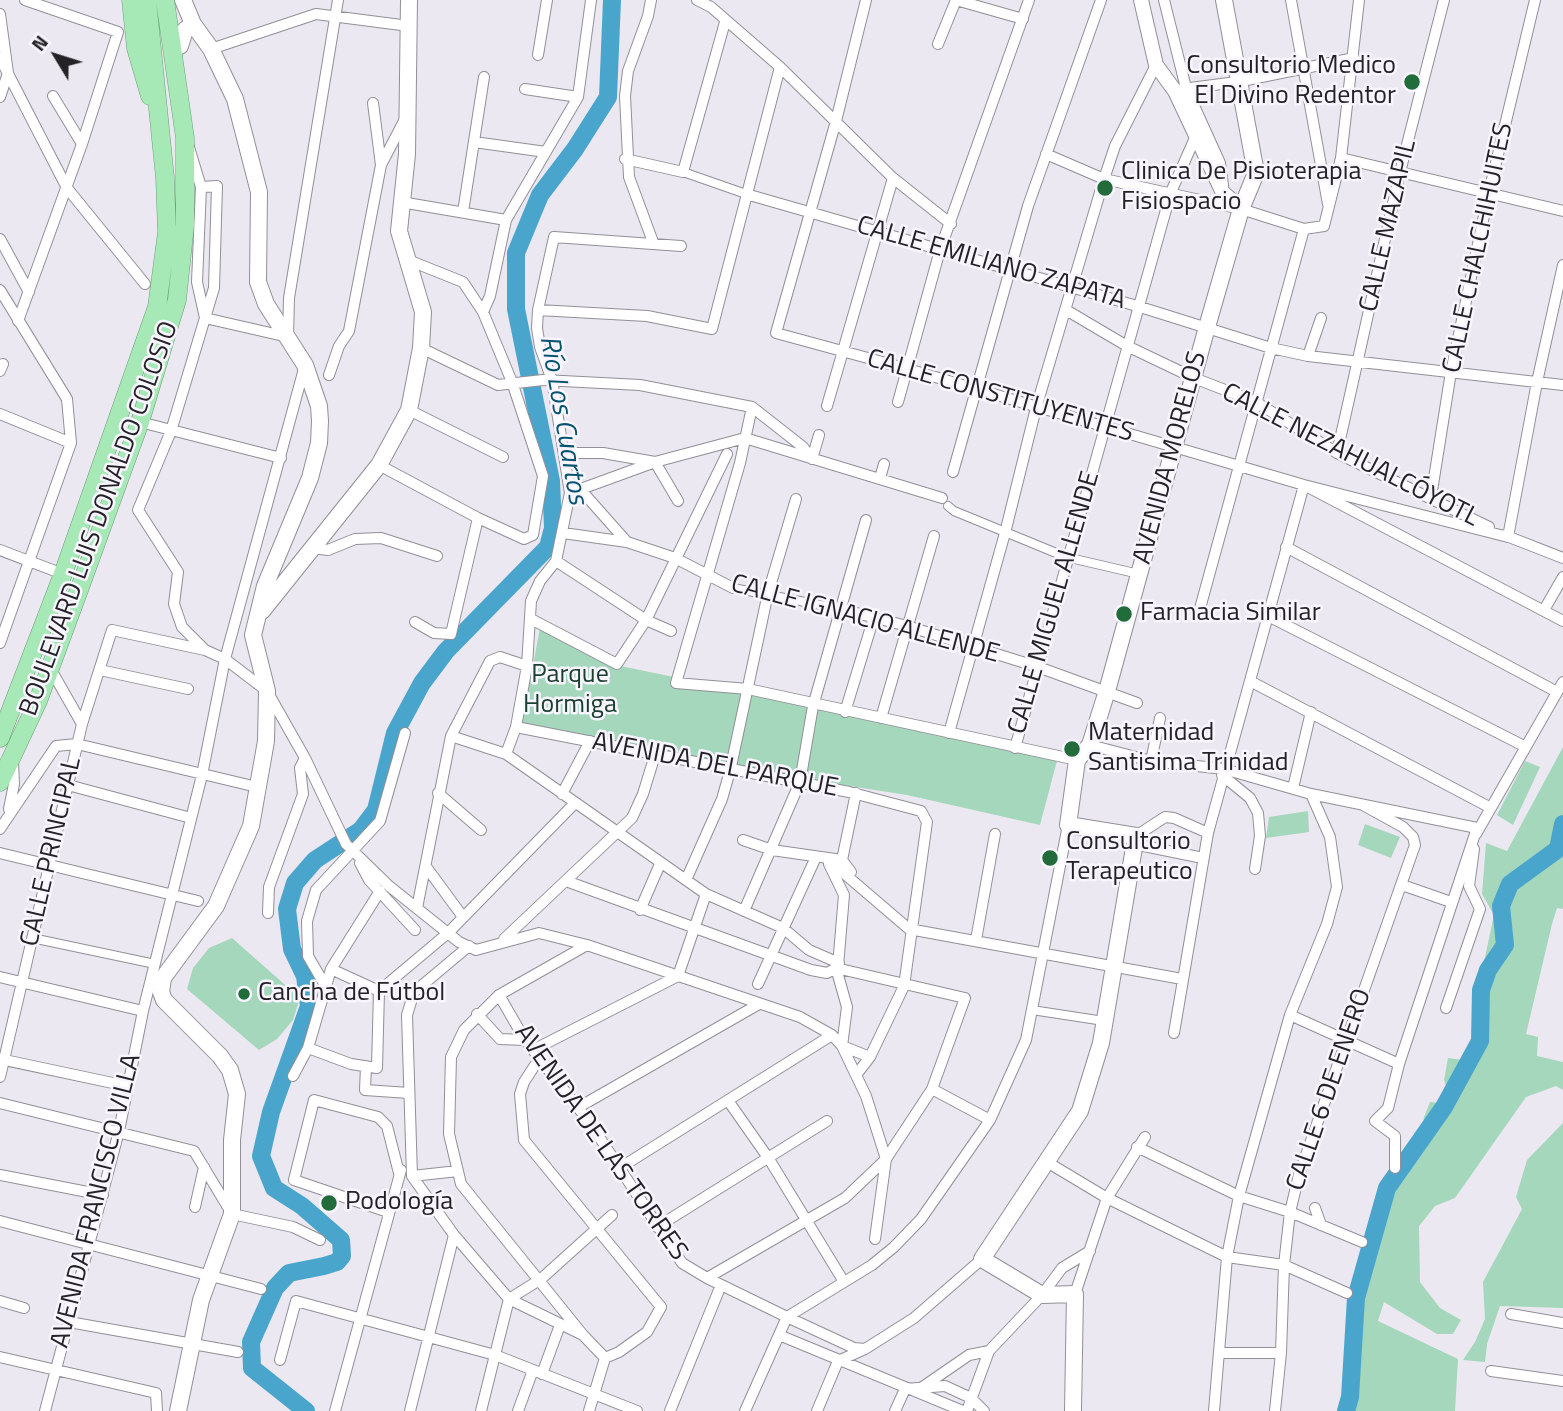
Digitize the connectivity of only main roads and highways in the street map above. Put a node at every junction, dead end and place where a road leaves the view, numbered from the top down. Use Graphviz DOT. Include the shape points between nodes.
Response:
graph roads {
  1 [pos="131,0"];
  2 [pos="147,0"];
  3 [pos="165,0"];
  4 [pos="177,0"];
  5 [pos="183,0"];
  6 [pos="409,0"];
  7 [pos="1224,0"];
  8 [pos="193,24"];
  9 [pos="180,46"];
  10 [pos="175,64"];
  11 [pos="158,111"];
  12 [pos="1224,195"];
  13 [pos="1241,209"];
  14 [pos="257,619"];
  15 [pos="0,738"];
  16 [pos="0,782"];
  17 [pos="178,1411"];
  18 [pos="1073,1411"];
  1 -- 11 [label="highway" via="142,76"];
  2 -- 11 [label="highway, BOULEVARD LUIS DONALDO COLOSIO"];
  3 -- 10 [label="highway, BOULEVARD LUIS DONALDO COLOSIO"];
  4 -- 9 [label="highway"];
  5 -- 8 [label="main road"];
  6 -- 14 [label="main road" via="408,113 399,231 423,312 409,410 379,465"];
  7 -- 13 [label="main road, AVENIDA MORELOS" via="1256,173"];
  8 -- 9 [label="main road" via="185,30"];
  8 -- 14 [label="main road" via="235,99 253,161 259,192 258,282 266,304 305,365 319,407 319,443"];
  9 -- 10 [label="highway"];
  10 -- 16 [label="highway, BOULEVARD LUIS DONALDO COLOSIO" via="185,138 185,225 177,300 140,422 50,667"];
  11 -- 15 [label="highway, BOULEVARD LUIS DONALDO COLOSIO" via="167,232 157,307"];
  12 -- 13 [label="main road"];
  13 -- 18 [label="main road, AVENIDA MORELOS" via="1107,691 1090,745 1077,760 1069,825 1135,840 1104,1021 1080,1111 982,1259 1042,1295 1075,1294"];
  14 -- 17 [label="main road" via="253,635 267,691 266,741 251,826 216,906 155,991 230,1070 237,1094 232,1214 209,1276"];
}
